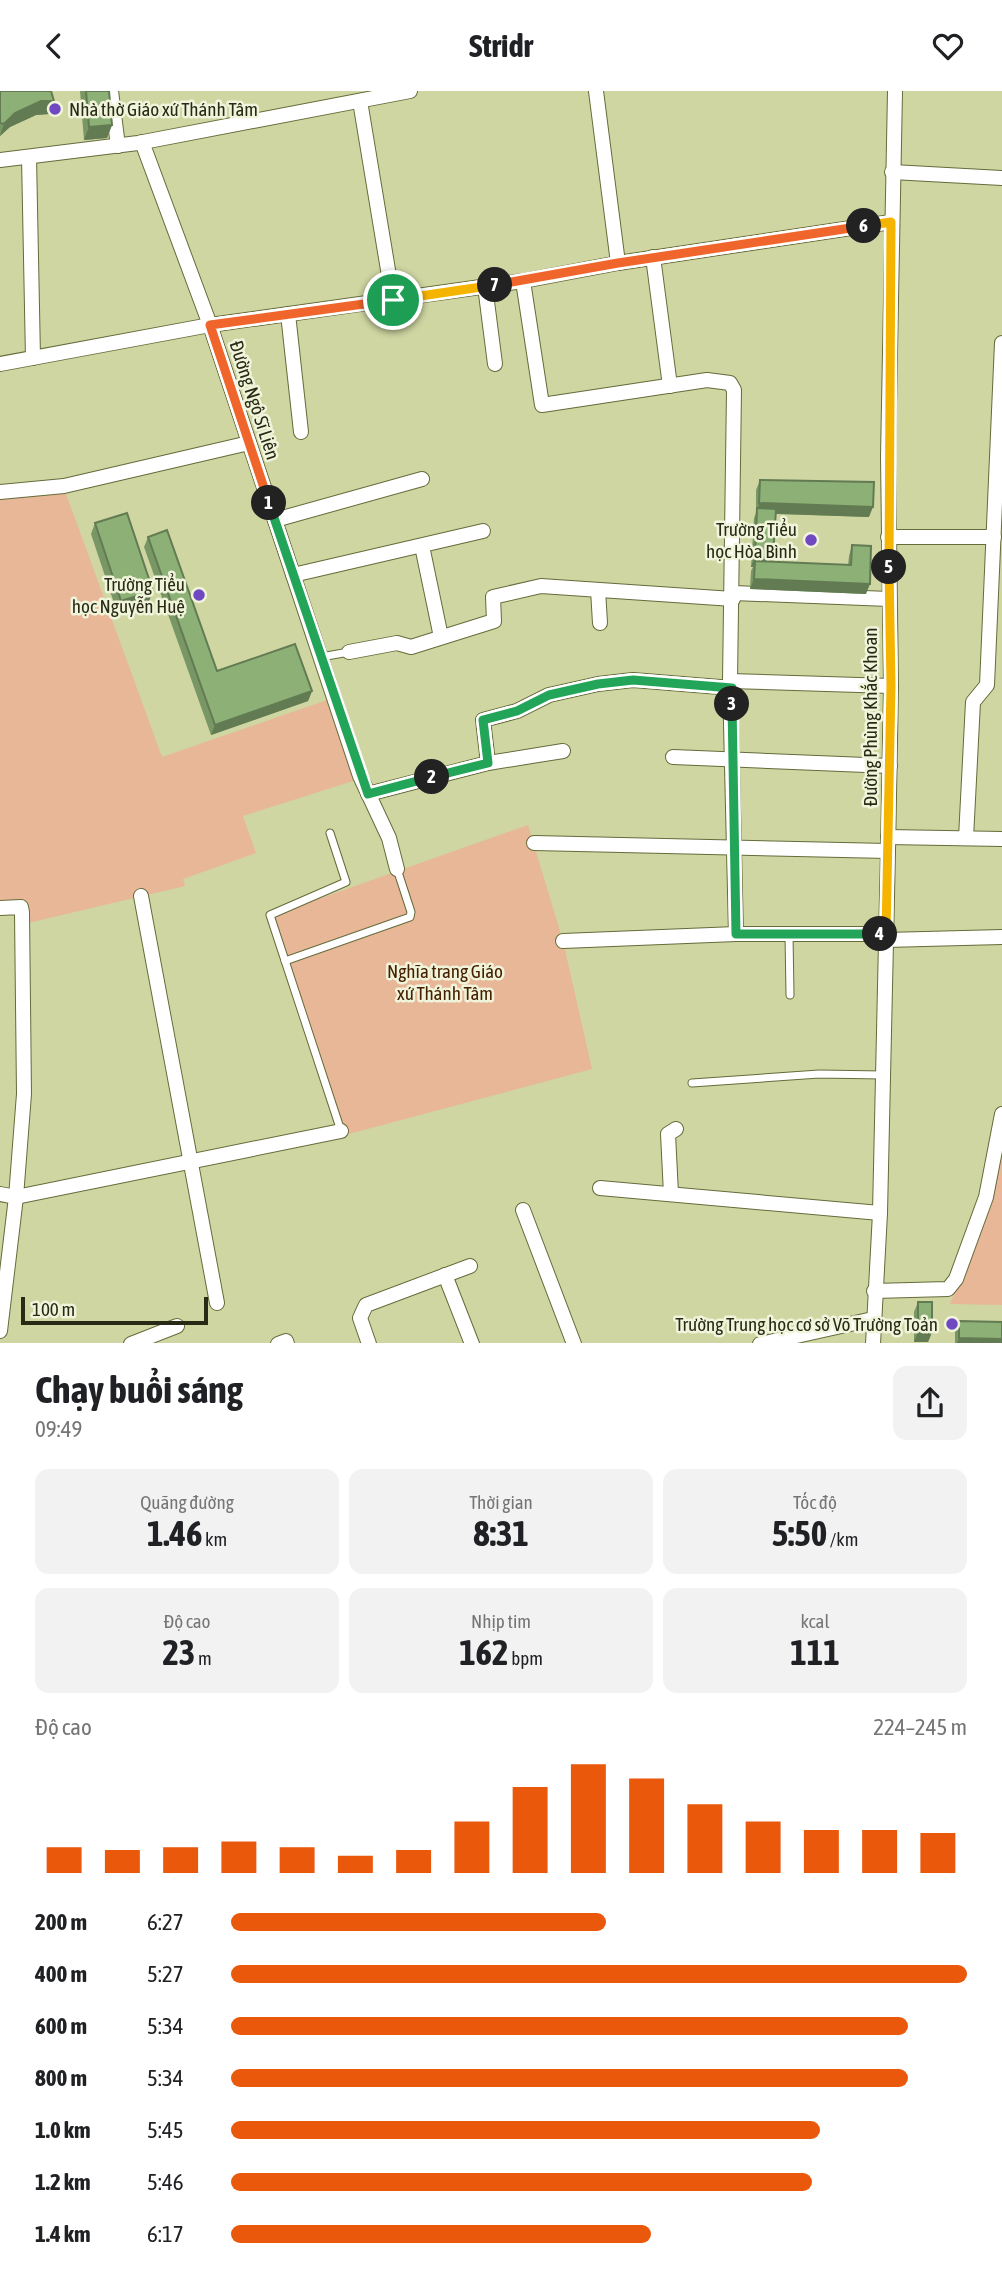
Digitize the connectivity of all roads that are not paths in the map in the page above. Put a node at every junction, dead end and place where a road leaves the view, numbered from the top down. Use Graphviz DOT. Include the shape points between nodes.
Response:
graph roads {
  1 [pos="111,91"];
  2 [pos="410,91"];
  3 [pos="596,91"];
  4 [pos="895,91"];
  5 [pos="360,100"];
  6 [pos="142,142"];
  7 [pos="118,146"];
  8 [pos="29,157"];
  9 [pos="0,160"];
  10 [pos="892,172"];
  11 [pos="1002,178"];
  12 [pos="891,222"];
  13 [pos="653,257"];
  14 [pos="618,263"];
  15 [pos="523,281"];
  16 [pos="485,286"];
  17 [pos="393,300"];
  18 [pos="288,314"];
  19 [pos="210,325"];
  20 [pos="1002,343"];
  21 [pos="33,358"];
  22 [pos="0,364"];
  23 [pos="495,364"];
  24 [pos="670,386"];
  25 [pos="1001,398"];
  26 [pos="301,432"];
  27 [pos="249,443"];
  28 [pos="422,479"];
  29 [pos="0,492"];
  30 [pos="998,496"];
  31 [pos="275,520"];
  32 [pos="483,531"];
  33 [pos="888,537"];
  34 [pos="994,537"];
  35 [pos="422,546"];
  36 [pos="293,575"];
  37 [pos="598,590"];
  38 [pos="733,596"];
  39 [pos="889,600"];
  40 [pos="996,607"];
  41 [pos="600,623"];
  42 [pos="441,637"];
  43 [pos="349,652"];
  44 [pos="320,657"];
  45 [pos="731,684"];
  46 [pos="987,685"];
  47 [pos="891,686"];
  48 [pos="1002,690"];
  49 [pos="563,751"];
  50 [pos="673,757"];
  51 [pos="731,761"];
  52 [pos="488,763"];
  53 [pos="890,766"];
  54 [pos="368,794"];
  55 [pos="330,832"];
  56 [pos="966,838"];
  57 [pos="1002,839"];
  58 [pos="534,843"];
  59 [pos="888,844"];
  60 [pos="734,846"];
  61 [pos="397,869"];
  62 [pos="141,896"];
  63 [pos="0,908"];
  64 [pos="736,934"];
  65 [pos="789,934"];
  66 [pos="886,937"];
  67 [pos="1002,937"];
  68 [pos="563,940"];
  69 [pos="285,961"];
  70 [pos="790,995"];
  71 [pos="883,1075"];
  72 [pos="692,1083"];
  73 [pos="1002,1114"];
  74 [pos="676,1129"];
  75 [pos="341,1132"];
  76 [pos="190,1160"];
  77 [pos="600,1188"];
  78 [pos="0,1194"];
  79 [pos="671,1194"];
  80 [pos="16,1197"];
  81 [pos="523,1210"];
  82 [pos="880,1213"];
  83 [pos="470,1266"];
  84 [pos="446,1275"];
  85 [pos="874,1291"];
  86 [pos="217,1303"];
  87 [pos="873,1318"];
  88 [pos="177,1326"];
  89 [pos="0,1331"];
  90 [pos="131,1343"];
  91 [pos="278,1343"];
  92 [pos="287,1343"];
  93 [pos="369,1343"];
  94 [pos="472,1343"];
  95 [pos="574,1343"];
  96 [pos="760,1343"];
  97 [pos="873,1343"];
  1 -- 7 [label="street"];
  2 -- 5 [label="street"];
  3 -- 14 [label="street"];
  4 -- 10 [label="street, Đường Phùng Khắc Khoan"];
  5 -- 6 [label="street"];
  5 -- 17 [label="street"];
  6 -- 7 [label="street"];
  6 -- 19 [label="street, Đường Ngô Sĩ Liên"];
  7 -- 8 [label="street"];
  8 -- 9 [label="street"];
  8 -- 21 [label="street"];
  10 -- 11 [label="street"];
  10 -- 12 [label="street, Đường Phùng Khắc Khoan"];
  12 -- 13 [label="street"];
  12 -- 33 [label="street, Đường Phùng Khắc Khoan"];
  13 -- 14 [label="street"];
  13 -- 24 [label="street"];
  14 -- 15 [label="street"];
  15 -- 16 [label="street"];
  15 -- 24 [label="street" via="542,405"];
  16 -- 17 [label="street"];
  16 -- 23 [label="street"];
  17 -- 18 [label="street"];
  18 -- 19 [label="street"];
  18 -- 26 [label="street"];
  19 -- 21 [label="street"];
  19 -- 27 [label="street, Đường Ngô Sĩ Liên"];
  20 -- 25 [label="street"];
  21 -- 22 [label="street"];
  24 -- 38 [label="street" via="721,379 734,390"];
  25 -- 30 [label="street"];
  27 -- 29 [label="street" via="64,486"];
  27 -- 31 [label="street, Đường Ngô Sĩ Liên"];
  28 -- 31 [label="street"];
  30 -- 34 [label="street"];
  31 -- 36 [label="street, Đường Ngô Sĩ Liên"];
  32 -- 35 [label="street"];
  33 -- 34 [label="street"];
  33 -- 39 [label="street, Đường Phùng Khắc Khoan"];
  34 -- 40 [label="street"];
  35 -- 36 [label="street"];
  35 -- 42 [label="street"];
  36 -- 44 [label="street, Đường Ngô Sĩ Liên"];
  37 -- 38 [label="street"];
  37 -- 41 [label="street"];
  37 -- 42 [label="street" via="541,586 493,597 494,621"];
  38 -- 39 [label="street"];
  38 -- 45 [label="street"];
  39 -- 47 [label="street, Đường Phùng Khắc Khoan"];
  40 -- 46 [label="street"];
  42 -- 43 [label="street" via="411,647 397,643"];
  43 -- 44 [label="lane"];
  44 -- 54 [label="street, Đường Ngô Sĩ Liên"];
  45 -- 47 [label="street"];
  45 -- 51 [label="street"];
  45 -- 52 [label="street" via="633,680 549,695 517,711 483,720"];
  46 -- 48 [label="street"];
  46 -- 56 [label="street" via="973,702"];
  47 -- 53 [label="street, Đường Phùng Khắc Khoan"];
  49 -- 52 [label="street"];
  50 -- 51 [label="street"];
  51 -- 53 [label="street"];
  51 -- 60 [label="street"];
  52 -- 54 [label="street"];
  53 -- 59 [label="street, Đường Phùng Khắc Khoan"];
  54 -- 61 [label="street, Đường Ngô Sĩ Liên"];
  55 -- 69 [label="lane" via="346,882 270,915"];
  56 -- 57 [label="street"];
  56 -- 59 [label="street"];
  58 -- 60 [label="street"];
  59 -- 60 [label="street"];
  59 -- 66 [label="street, Đường Phùng Khắc Khoan"];
  60 -- 64 [label="street"];
  61 -- 69 [label="lane" via="410,917"];
  62 -- 76 [label="street"];
  63 -- 80 [label="street" via="21,907 22,912 24,1094"];
  64 -- 65 [label="street"];
  64 -- 68 [label="street"];
  65 -- 66 [label="street"];
  65 -- 70 [label="lane"];
  66 -- 67 [label="street"];
  66 -- 71 [label="street, Đường Phùng Khắc Khoan"];
  69 -- 75 [label="lane"];
  71 -- 72 [label="lane" via="819,1074"];
  71 -- 82 [label="street, Đường Phùng Khắc Khoan"];
  73 -- 85 [label="street" via="986,1197 956,1279 948,1289"];
  74 -- 79 [label="street" via="668,1134"];
  75 -- 76 [label="street"];
  76 -- 80 [label="street"];
  76 -- 86 [label="street"];
  77 -- 79 [label="street"];
  78 -- 80 [label="street"];
  79 -- 82 [label="street"];
  80 -- 89 [label="street"];
  81 -- 95 [label="street"];
  82 -- 85 [label="street, Đường Phùng Khắc Khoan"];
  83 -- 84 [label="street"];
  84 -- 93 [label="street" via="366,1305 360,1318"];
  84 -- 94 [label="street"];
  85 -- 87 [label="street, Đường Phùng Khắc Khoan"];
  87 -- 96 [label="street"];
  87 -- 97 [label="street, Đường Phùng Khắc Khoan"];
  88 -- 90 [label="street"];
  91 -- 92 [label="street"];
}
